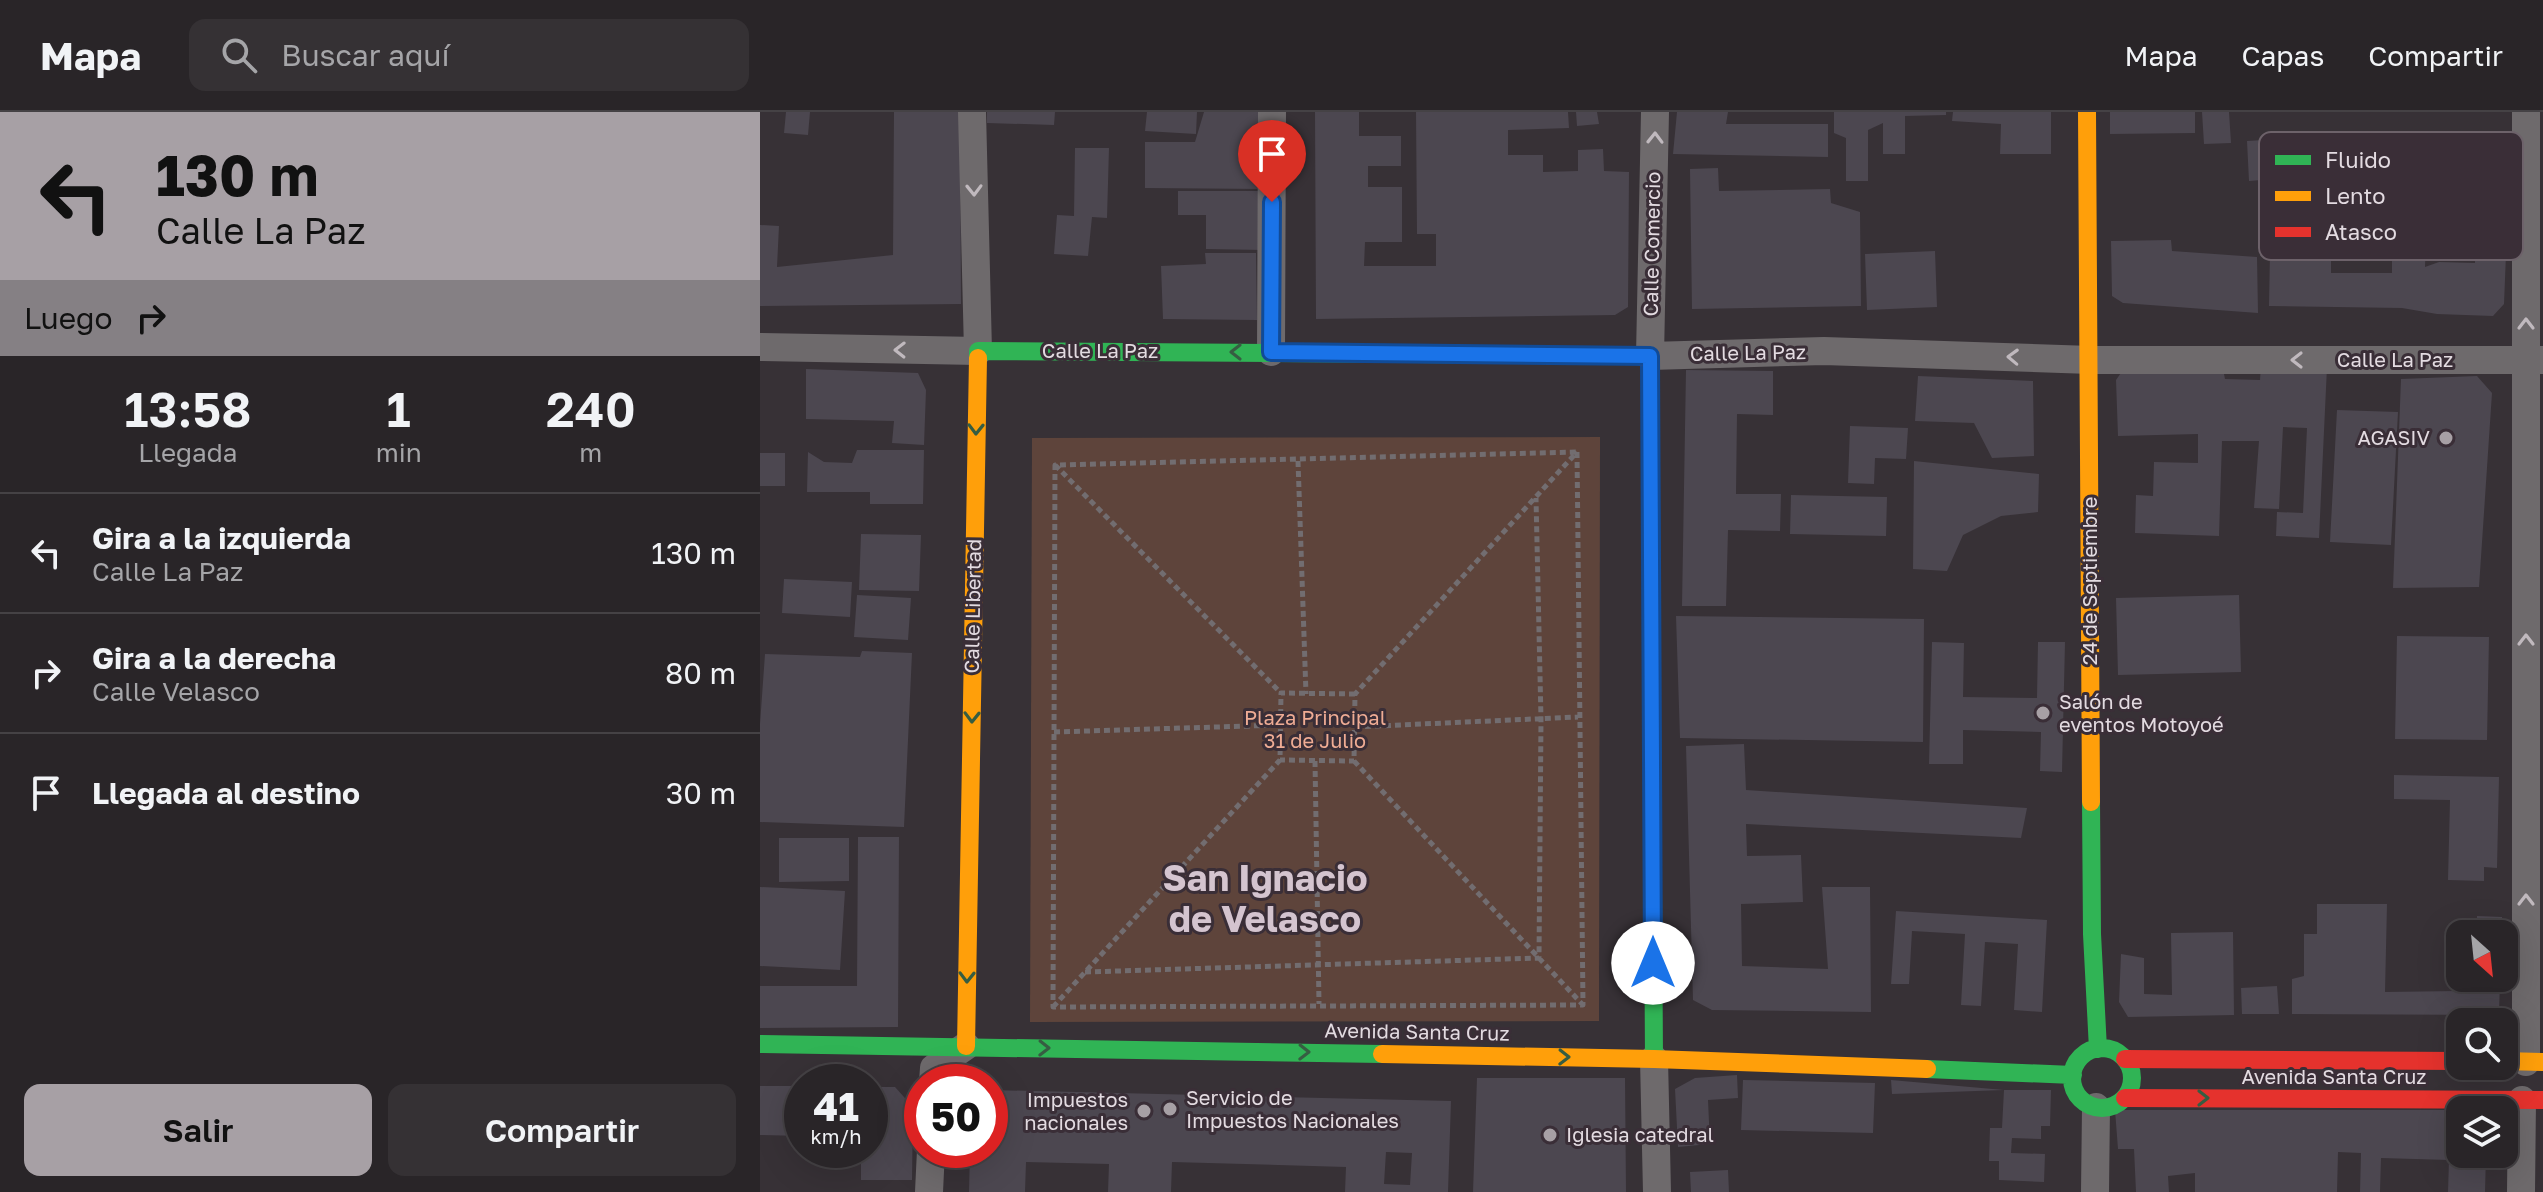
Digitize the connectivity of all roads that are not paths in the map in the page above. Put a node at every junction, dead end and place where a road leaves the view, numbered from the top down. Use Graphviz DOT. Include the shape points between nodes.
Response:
graph roads {
  1 [pos="972,112"];
  2 [pos="1272,112"];
  3 [pos="1655,112"];
  4 [pos="2087,112"];
  5 [pos="2526,112"];
  6 [pos="760,347"];
  7 [pos="978,351"];
  8 [pos="1271,352"];
  9 [pos="1650,356"];
  10 [pos="2091,360"];
  11 [pos="2535,360"];
  12 [pos="760,1044"];
  13 [pos="966,1046"];
  14 [pos="2098,1049"];
  15 [pos="1654,1059"];
  16 [pos="2125,1059"];
  17 [pos="2446,1061"];
  18 [pos="2524,1062"];
  19 [pos="940,1064"];
  20 [pos="2073,1075"];
  21 [pos="2125,1098"];
  22 [pos="2532,1100"];
  23 [pos="2096,1107"];
  24 [pos="930,1168"];
  25 [pos="929,1192"];
  26 [pos="1657,1192"];
  27 [pos="2095,1192"];
  28 [pos="2521,1192"];
  1 -- 7 [label="street, Calle Libertad, one-way"];
  2 -- 8 [label="street"];
  9 -- 3 [label="street, Calle Comercio, one-way"];
  4 -- 10 [label="main road, 24 de Septiembre"];
  11 -- 5 [label="street, one-way"];
  7 -- 6 [label="street, Calle La Paz, one-way"];
  8 -- 7 [label="main road, Calle La Paz, one-way"];
  7 -- 13 [label="main road, Calle Libertad, one-way"];
  8 -- 9 [label="main road, Calle La Paz"];
  10 -- 9 [label="street, Calle La Paz, one-way" via="1824,351"];
  9 -- 15 [label="main road, Calle Comercio"];
  11 -- 10 [label="street, Calle La Paz, one-way"];
  10 -- 14 [label="main road, 24 de Septiembre" via="2092,934"];
  18 -- 11 [label="street, one-way"];
  12 -- 13 [label="main road, Avenida Santa Cruz"];
  13 -- 15 [label="main road, Avenida Santa Cruz, one-way"];
  13 -- 19 [label="street"];
  14 -- 16 [label="main road"];
  14 -- 20 [label="main road" via="2081,1058"];
  15 -- 20 [label="main road, Avenida Santa Cruz"];
  15 -- 26 [label="street, Calle Comercio"];
  16 -- 17 [label="main road, Avenida Santa Cruz"];
  16 -- 21 [label="main road" via="2132,1083"];
  20 -- 23 [label="main road" via="2075,1092"];
  21 -- 22 [label="main road, Avenida Santa Cruz, one-way"];
  21 -- 23 [label="main road" via="2112,1107"];
  22 -- 28 [label="street"];
  23 -- 27 [label="street"];
  24 -- 25 [label="street"];
}
